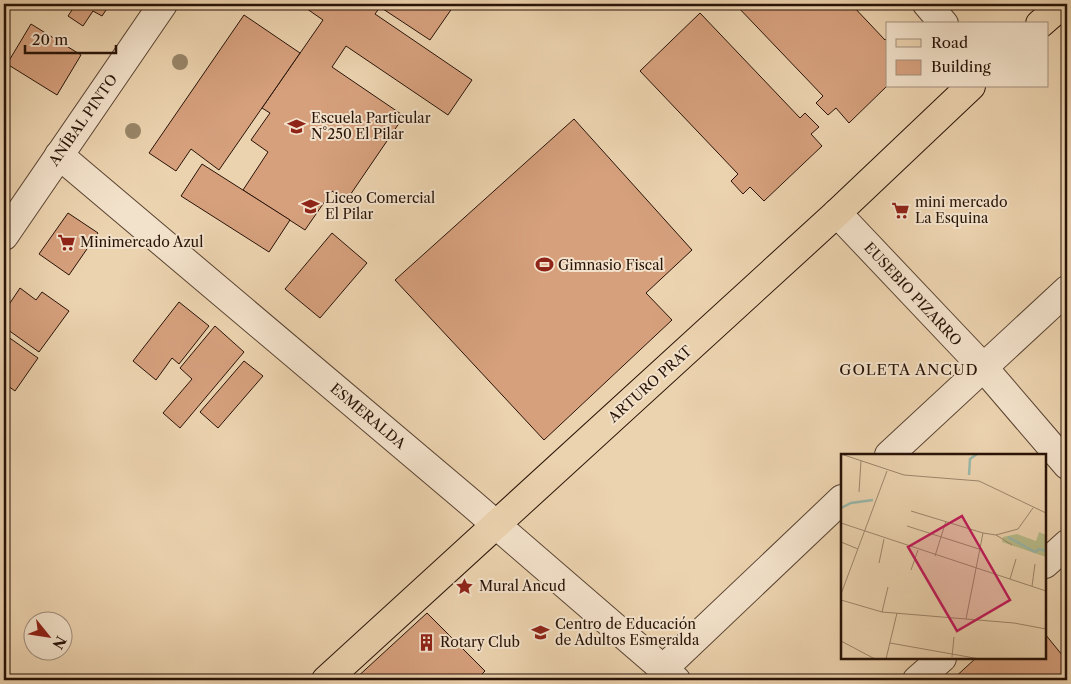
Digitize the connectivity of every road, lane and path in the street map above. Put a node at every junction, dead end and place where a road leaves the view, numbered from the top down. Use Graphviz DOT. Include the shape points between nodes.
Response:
graph roads {
  1 [pos="164,4"];
  2 [pos="926,4"];
  3 [pos="1063,4"];
  4 [pos="942,22"];
  5 [pos="1042,22"];
  6 [pos="969,88"];
  7 [pos="58,154"];
  8 [pos="838,213"];
  9 [pos="4,236"];
  10 [pos="1067,290"];
  11 [pos="982,367"];
  12 [pos="890,454"];
  13 [pos="1067,465"];
  14 [pos="841,500"];
  15 [pos="496,524"];
  16 [pos="1067,544"];
  17 [pos="1046,563"];
  18 [pos="941,659"];
  19 [pos="670,674"];
  20 [pos="326,680"];
  21 [pos="917,680"];
  1 -- 7 [label="street, ANÍBAL PINTO"];
  2 -- 4 [label="street"];
  3 -- 5 [label="main road"];
  6 -- 8 [label="main road, ARTURO PRAT"];
  7 -- 9 [label="street, ANÍBAL PINTO"];
  7 -- 15 [label="street, ESMERALDA"];
  8 -- 11 [label="street, EUSEBIO PIZARRO"];
  8 -- 15 [label="main road, ARTURO PRAT"];
  10 -- 11 [label="street"];
  11 -- 12 [label="street"];
  11 -- 13 [label="street, EUSEBIO PIZARRO"];
  14 -- 19 [label="street"];
  15 -- 19 [label="street, ESMERALDA"];
  15 -- 20 [label="main road, ARTURO PRAT"];
  16 -- 17 [label="street"];
  18 -- 21 [label="street"];
}
